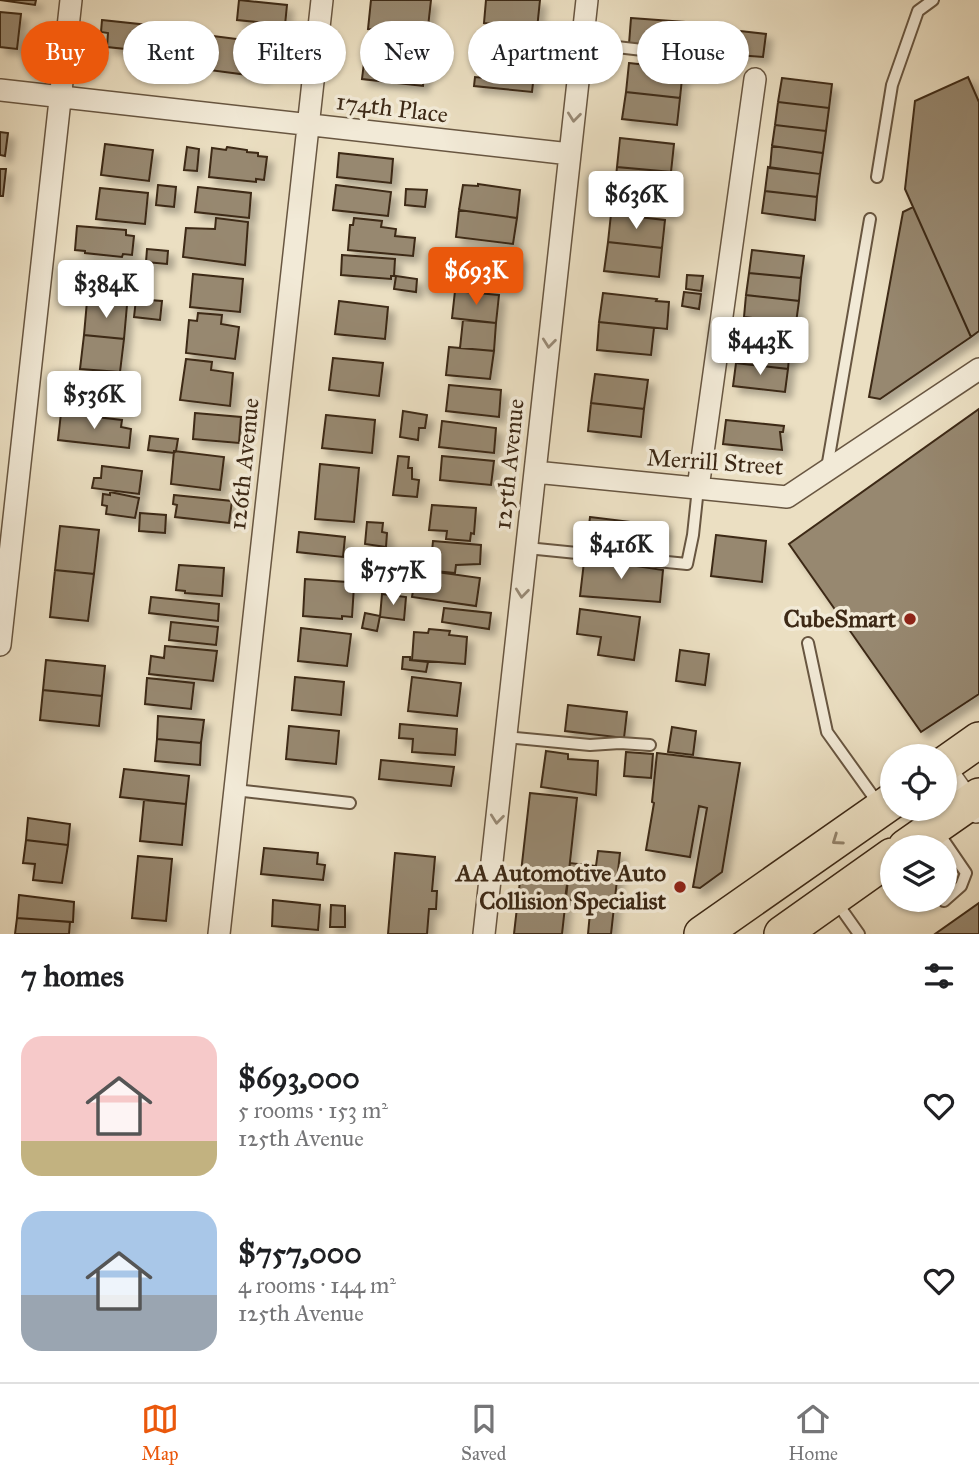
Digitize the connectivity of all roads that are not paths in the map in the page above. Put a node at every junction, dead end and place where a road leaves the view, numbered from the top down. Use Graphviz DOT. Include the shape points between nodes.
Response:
graph roads {
  1 [pos="71,0"];
  2 [pos="322,0"];
  3 [pos="587,0"];
  4 [pos="933,0"];
  5 [pos="585,21"];
  6 [pos="755,79"];
  7 [pos="578,84"];
  8 [pos="0,90"];
  9 [pos="61,97"];
  10 [pos="308,124"];
  11 [pos="570,154"];
  12 [pos="877,177"];
  13 [pos="870,219"];
  14 [pos="979,369"];
  15 [pos="827,470"];
  16 [pos="535,472"];
  17 [pos="698,488"];
  18 [pos="527,548"];
  19 [pos="808,643"];
  20 [pos="0,645"];
  21 [pos="506,737"];
  22 [pos="979,740"];
  23 [pos="650,745"];
  24 [pos="957,757"];
  25 [pos="957,781"];
  26 [pos="235,790"];
  27 [pos="880,796"];
  28 [pos="350,803"];
  29 [pos="976,805"];
  30 [pos="880,809"];
  31 [pos="935,827"];
  32 [pos="923,835"];
  33 [pos="940,835"];
  34 [pos="957,860"];
  35 [pos="880,864"];
  36 [pos="957,890"];
  37 [pos="834,897"];
  38 [pos="219,934"];
  39 [pos="484,934"];
  40 [pos="702,934"];
  41 [pos="782,934"];
  42 [pos="859,934"];
  1 -- 9 [label="street"];
  2 -- 10 [label="street, 126th Avenue"];
  3 -- 5 [label="street, 125th Avenue"];
  4 -- 12 [label="lane" via="918,11 892,85"];
  6 -- 17 [label="street"];
  7 -- 11 [label="street, 125th Avenue, one-way"];
  8 -- 9 [label="street, 174th Place"];
  9 -- 10 [label="street, 174th Place"];
  9 -- 20 [label="street"];
  10 -- 11 [label="street, 174th Place"];
  10 -- 26 [label="street, 126th Avenue"];
  11 -- 16 [label="street, 125th Avenue, one-way"];
  13 -- 15 [label="lane"];
  14 -- 15 [label="street, Merrill Street"];
  15 -- 17 [label="street, Merrill Street" via="787,497"];
  16 -- 17 [label="street, Merrill Street"];
  16 -- 18 [label="street, 125th Avenue"];
  17 -- 18 [label="lane" via="687,564"];
  18 -- 21 [label="street, 125th Avenue, one-way"];
  19 -- 27 [label="lane" via="827,732"];
  21 -- 23 [label="lane"];
  21 -- 39 [label="street, 125th Avenue, one-way"];
  22 -- 24 [label="main road"];
  25 -- 29 [label="street"];
  26 -- 28 [label="lane"];
  26 -- 38 [label="street, 126th Avenue"];
  29 -- 31 [label="main road"];
  30 -- 40 [label="main road, one-way"];
  31 -- 32 [label="main road"];
  31 -- 33 [label="lane"];
  34 -- 36 [label="lane" via="966,873"];
  35 -- 37 [label="main road"];
  37 -- 41 [label="main road"];
  37 -- 42 [label="lane"];
}
